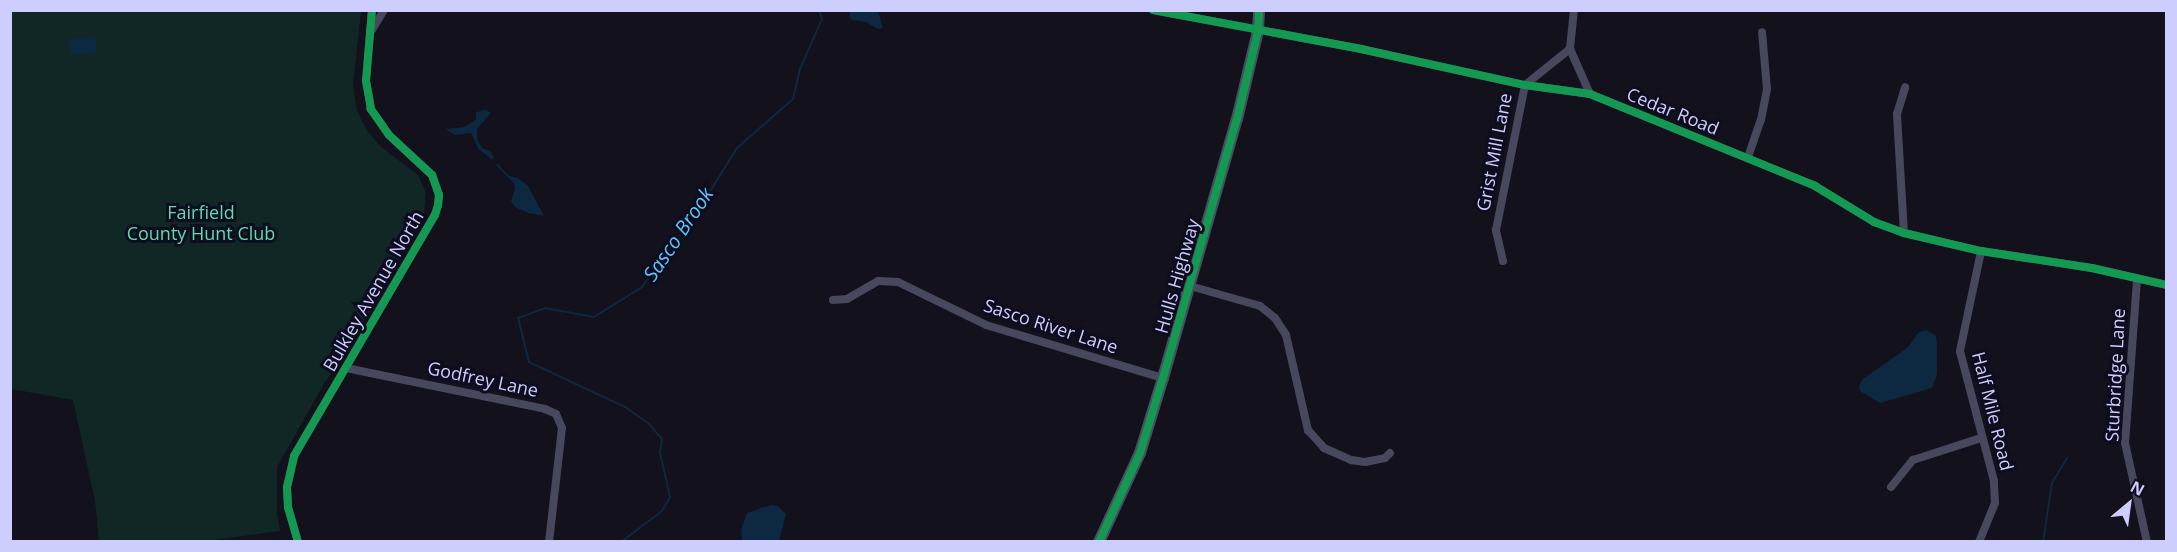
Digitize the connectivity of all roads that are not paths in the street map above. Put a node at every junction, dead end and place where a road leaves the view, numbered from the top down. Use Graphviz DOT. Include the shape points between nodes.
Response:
graph roads {
  1 [pos="372,10"];
  2 [pos="384,10"];
  3 [pos="1153,10"];
  4 [pos="1259,10"];
  5 [pos="1574,10"];
  6 [pos="1258,31"];
  7 [pos="1762,32"];
  8 [pos="370,33"];
  9 [pos="1570,49"];
  10 [pos="1525,85"];
  11 [pos="1905,87"];
  12 [pos="1590,94"];
  13 [pos="1748,157"];
  14 [pos="1904,233"];
  15 [pos="1981,251"];
  16 [pos="1503,261"];
  17 [pos="2137,280"];
  18 [pos="1190,285"];
  19 [pos="2166,285"];
  20 [pos="833,300"];
  21 [pos="346,368"];
  22 [pos="1163,378"];
  23 [pos="1981,438"];
  24 [pos="1390,453"];
  25 [pos="1891,487"];
  26 [pos="298,542"];
  27 [pos="549,542"];
  28 [pos="1099,542"];
  29 [pos="1979,542"];
  30 [pos="2147,542"];
  1 -- 8 [label="street, Bulkley Avenue North"];
  2 -- 8 [label="street, Bulkley Avenue North"];
  3 -- 6 [label="street, Cedar Road"];
  4 -- 6 [label="street, Hulls Highway"];
  5 -- 9 [label="street"];
  6 -- 10 [label="street, Cedar Road"];
  6 -- 18 [label="street, Hulls Highway"];
  7 -- 13 [label="street" via="1767,89"];
  8 -- 21 [label="street, Bulkley Avenue North" via="366,81 371,109 389,135 432,175 439,195 435,215"];
  9 -- 10 [label="street"];
  9 -- 12 [label="street"];
  10 -- 12 [label="street, Cedar Road"];
  10 -- 16 [label="street, Grist Mill Lane" via="1496,230"];
  11 -- 14 [label="street" via="1897,114"];
  12 -- 13 [label="street, Cedar Road"];
  13 -- 14 [label="street, Cedar Road" via="1815,186 1874,222"];
  14 -- 15 [label="street, Cedar Road"];
  15 -- 17 [label="street, Cedar Road" via="2092,268"];
  15 -- 23 [label="street, Half Mile Road" via="1960,351"];
  17 -- 19 [label="street, Cedar Road"];
  17 -- 30 [label="street, Sturbridge Lane" via="2125,443"];
  18 -- 22 [label="street, Hulls Highway"];
  18 -- 24 [label="street" via="1260,306 1275,318 1286,335 1308,430 1324,448 1365,462 1385,458"];
  20 -- 22 [label="street, Sasco River Lane" via="847,299 878,281 898,282 986,326"];
  21 -- 26 [label="street, Bulkley Avenue North" via="313,420 290,470 288,507"];
  21 -- 27 [label="street, Godfrey Lane" via="556,414 562,428"];
  22 -- 28 [label="street, Hulls Highway" via="1140,453"];
  23 -- 25 [label="street" via="1913,460"];
  23 -- 29 [label="street, Half Mile Road" via="1994,481 1995,503"];
}
